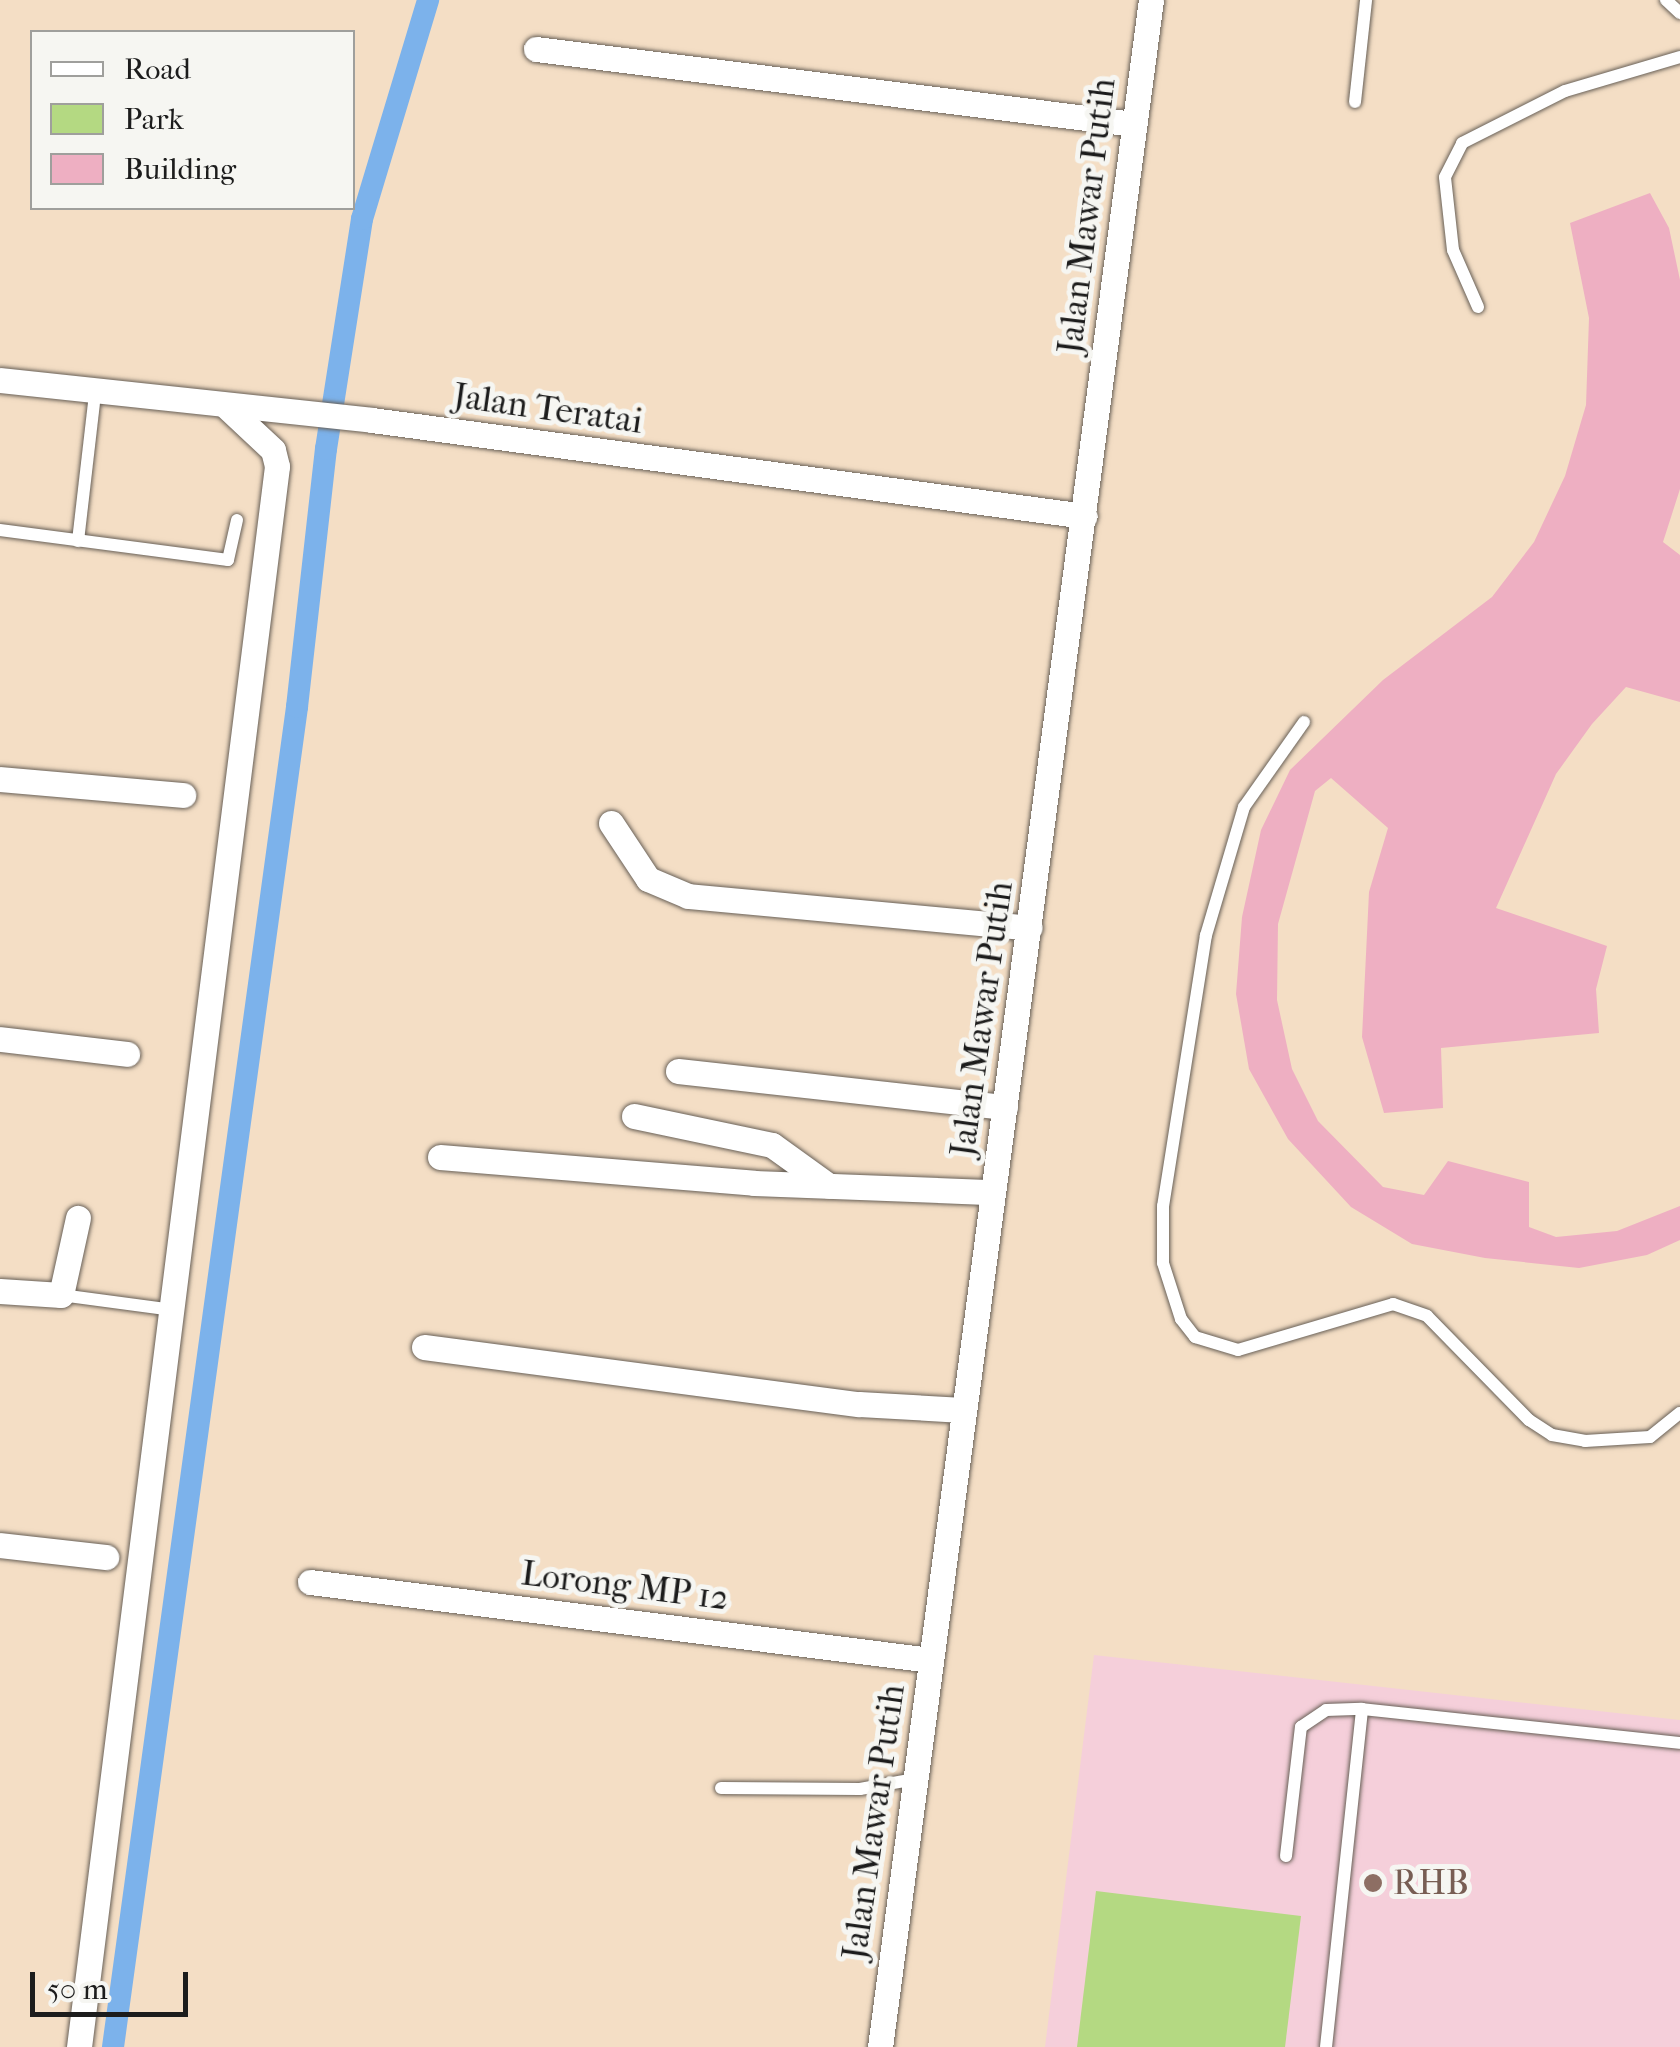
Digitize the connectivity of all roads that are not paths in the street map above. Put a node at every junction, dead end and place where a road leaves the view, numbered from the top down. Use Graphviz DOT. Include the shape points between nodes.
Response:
graph roads {
  1 [pos="1150,0"];
  2 [pos="1366,0"];
  3 [pos="1666,0"];
  4 [pos="1680,13"];
  5 [pos="536,49"];
  6 [pos="1680,57"];
  7 [pos="1355,102"];
  8 [pos="1134,124"];
  9 [pos="1478,308"];
  10 [pos="0,380"];
  11 [pos="95,393"];
  12 [pos="226,406"];
  13 [pos="1085,516"];
  14 [pos="237,520"];
  15 [pos="0,530"];
  16 [pos="78,540"];
  17 [pos="1304,722"];
  18 [pos="0,779"];
  19 [pos="182,796"];
  20 [pos="611,823"];
  21 [pos="1030,928"];
  22 [pos="0,1039"];
  23 [pos="128,1054"];
  24 [pos="678,1071"];
  25 [pos="1005,1107"];
  26 [pos="634,1116"];
  27 [pos="440,1156"];
  28 [pos="829,1186"];
  29 [pos="993,1192"];
  30 [pos="78,1218"];
  31 [pos="0,1292"];
  32 [pos="62,1295"];
  33 [pos="173,1310"];
  34 [pos="424,1347"];
  35 [pos="963,1410"];
  36 [pos="1680,1412"];
  37 [pos="0,1545"];
  38 [pos="106,1557"];
  39 [pos="310,1582"];
  40 [pos="931,1660"];
  41 [pos="1362,1709"];
  42 [pos="1680,1743"];
  43 [pos="915,1779"];
  44 [pos="721,1788"];
  45 [pos="1286,1856"];
  46 [pos="79,2047"];
  47 [pos="880,2047"];
  48 [pos="1326,2047"];
  1 -- 8 [label="street, Jalan Mawar Putih"];
  2 -- 7 [label="lane"];
  3 -- 4 [label="lane"];
  5 -- 8 [label="street"];
  6 -- 9 [label="lane" via="1565,91 1462,142 1445,177 1453,250"];
  8 -- 13 [label="street, Jalan Mawar Putih"];
  10 -- 11 [label="street, Jalan Teratai"];
  11 -- 12 [label="street, Jalan Teratai"];
  11 -- 16 [label="lane"];
  12 -- 13 [label="street, Jalan Teratai"];
  12 -- 33 [label="street" via="273,450 277,466"];
  13 -- 21 [label="street, Jalan Mawar Putih"];
  14 -- 16 [label="lane" via="228,560"];
  15 -- 16 [label="lane"];
  17 -- 36 [label="lane" via="1244,807 1206,935 1162,1206 1163,1264 1181,1319 1195,1337 1238,1350 1394,1304 1427,1316 1552,1435 1585,1441 1650,1437"];
  18 -- 19 [label="street"];
  20 -- 21 [label="street" via="648,878 688,896"];
  21 -- 25 [label="street, Jalan Mawar Putih"];
  22 -- 23 [label="street"];
  24 -- 25 [label="street"];
  25 -- 29 [label="street, Jalan Mawar Putih"];
  26 -- 28 [label="street" via="772,1145"];
  27 -- 28 [label="street"];
  28 -- 29 [label="street"];
  29 -- 35 [label="street, Jalan Mawar Putih"];
  30 -- 32 [label="street"];
  31 -- 32 [label="street"];
  32 -- 33 [label="lane"];
  33 -- 46 [label="street"];
  34 -- 35 [label="street" via="859,1404"];
  35 -- 40 [label="street, Jalan Mawar Putih"];
  37 -- 38 [label="street"];
  39 -- 40 [label="street, Lorong MP 12"];
  40 -- 43 [label="street, Jalan Mawar Putih"];
  41 -- 42 [label="lane"];
  41 -- 45 [label="lane" via="1326,1710 1301,1727"];
  41 -- 48 [label="lane"];
  43 -- 44 [label="lane" via="860,1788"];
  43 -- 47 [label="street, Jalan Mawar Putih"];
}
